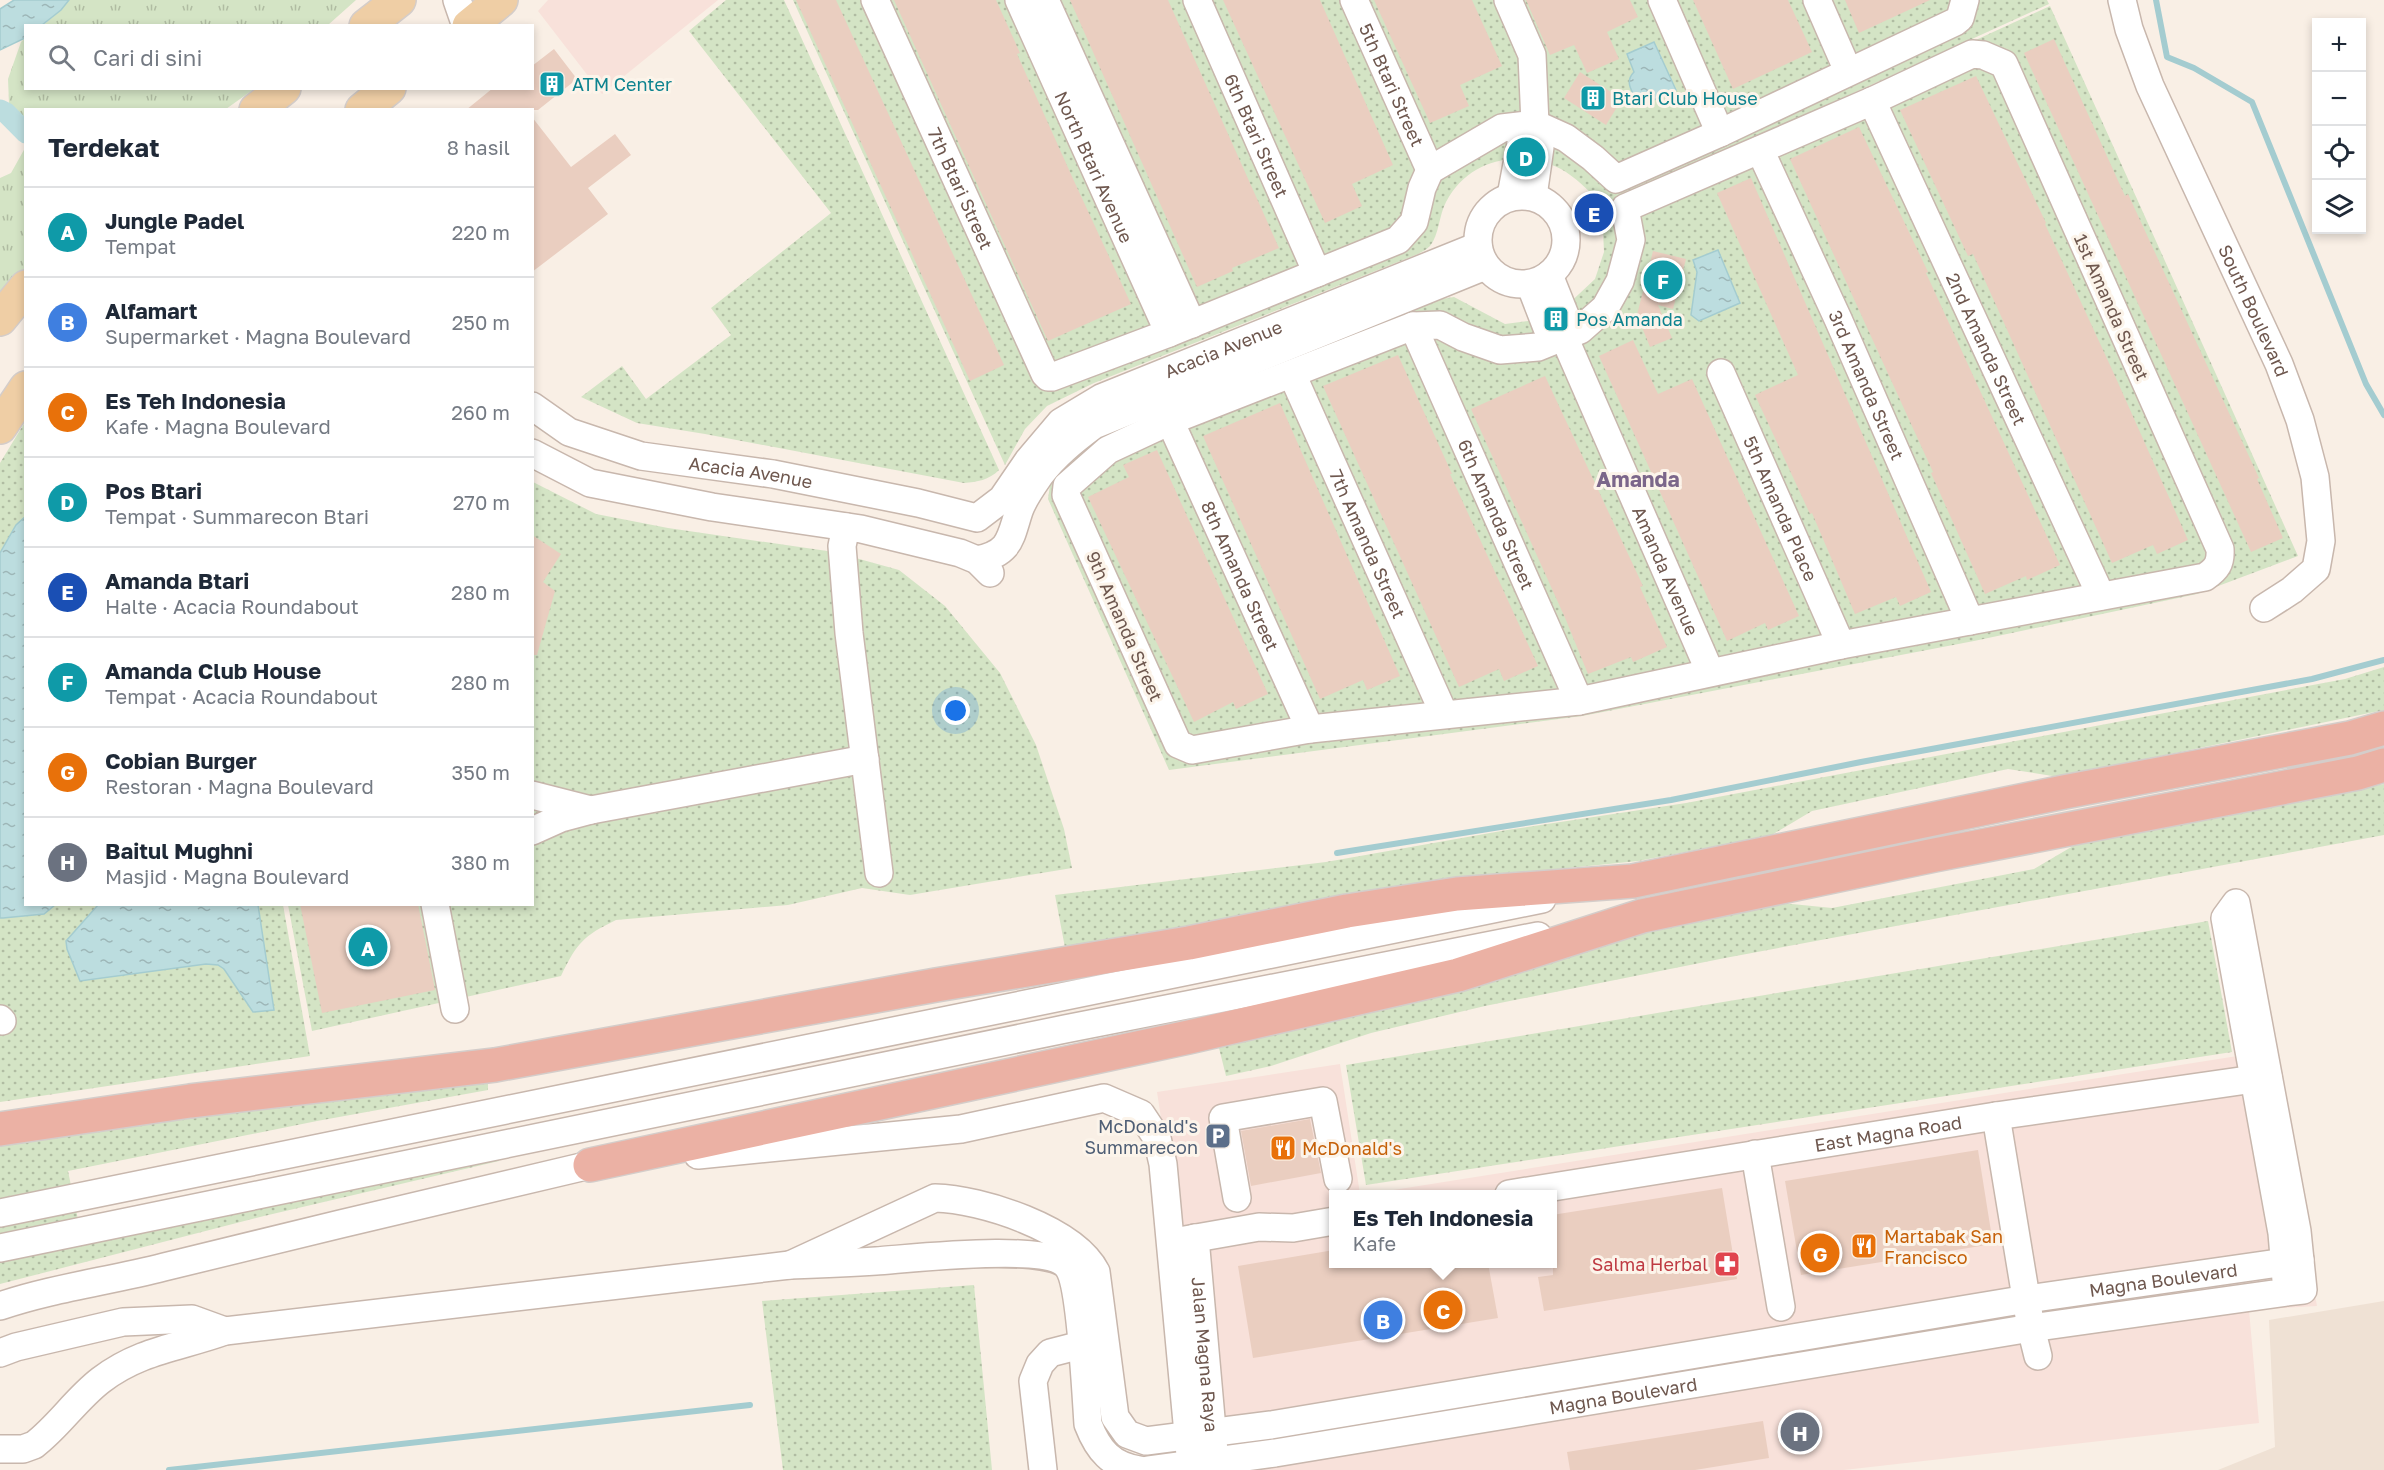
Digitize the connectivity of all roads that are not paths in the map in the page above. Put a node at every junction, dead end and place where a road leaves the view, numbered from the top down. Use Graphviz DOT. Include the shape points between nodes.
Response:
graph roads {
  1 [pos="399,0"];
  2 [pos="457,0"];
  3 [pos="501,0"];
  4 [pos="875,0"];
  5 [pos="1019,0"];
  6 [pos="1045,0"];
  7 [pos="1197,0"];
  8 [pos="1354,0"];
  9 [pos="1508,0"];
  10 [pos="1662,0"];
  11 [pos="1817,0"];
  12 [pos="1965,0"];
  13 [pos="2122,0"];
  14 [pos="369,24"];
  15 [pos="466,24"];
  16 [pos="470,24"];
  17 [pos="1049,37"];
  18 [pos="1848,71"];
  19 [pos="281,90"];
  20 [pos="386,90"];
  21 [pos="1872,101"];
  22 [pos="259,108"];
  23 [pos="364,108"];
  24 [pos="1535,124"];
  25 [pos="1720,133"];
  26 [pos="1760,150"];
  27 [pos="1430,170"];
  28 [pos="1522,196"];
  29 [pos="1481,256"];
  30 [pos="1317,273"];
  31 [pos="1540,280"];
  32 [pos="24,289"];
  33 [pos="0,319"];
  34 [pos="1413,326"];
  35 [pos="1180,328"];
  36 [pos="1564,337"];
  37 [pos="1721,373"];
  38 [pos="1292,374"];
  39 [pos="24,391"];
  40 [pos="534,407"];
  41 [pos="1170,421"];
  42 [pos="0,427"];
  43 [pos="534,454"];
  44 [pos="1011,504"];
  45 [pos="977,518"];
  46 [pos="846,527"];
  47 [pos="976,562"];
  48 [pos="2101,596"];
  49 [pos="2264,608"];
  50 [pos="1970,621"];
  51 [pos="1840,645"];
  52 [pos="1710,672"];
  53 [pos="1579,701"];
  54 [pos="1444,714"];
  55 [pos="2384,728"];
  56 [pos="1310,729"];
  57 [pos="865,759"];
  58 [pos="2384,765"];
  59 [pos="534,796"];
  60 [pos="591,810"];
  61 [pos="534,830"];
  62 [pos="879,873"];
  63 [pos="1633,881"];
  64 [pos="435,906"];
  65 [pos="1642,916"];
  66 [pos="455,1009"];
  67 [pos="2260,1078"];
  68 [pos="1996,1116"];
  69 [pos="0,1130"];
  70 [pos="1755,1154"];
  71 [pos="590,1165"];
  72 [pos="1338,1179"];
  73 [pos="1534,1190"];
  74 [pos="1237,1197"];
  75 [pos="0,1213"];
  76 [pos="1329,1222"];
  77 [pos="1183,1240"];
  78 [pos="0,1248"];
  79 [pos="2292,1261"];
  80 [pos="790,1265"];
  81 [pos="2026,1299"];
  82 [pos="0,1306"];
  83 [pos="1781,1307"];
  84 [pos="2031,1328"];
  85 [pos="225,1331"];
  86 [pos="1082,1345"];
  87 [pos="0,1353"];
  88 [pos="2038,1356"];
  89 [pos="1201,1435"];
  90 [pos="0,1449"];
  91 [pos="1204,1467"];
  92 [pos="1043,1470"];
  93 [pos="1140,1470"];
  94 [pos="1149,1470"];
  1 -- 14 [label="main road"];
  2 -- 15 [label="street"];
  3 -- 16 [label="main road"];
  4 -- 35 [label="street, 7th Btari Street" via="1048,377"];
  5 -- 17 [label="street, North Btari Avenue"];
  6 -- 17 [label="street, North Btari Avenue"];
  7 -- 30 [label="street, 6th Btari Street"];
  8 -- 27 [label="street, 5th Btari Street"];
  9 -- 24 [label="street" via="1532,55"];
  10 -- 25 [label="street"];
  11 -- 18 [label="street"];
  12 -- 18 [label="street" via="1955,22"];
  13 -- 49 [label="street, South Boulevard" via="2150,86 2279,364 2300,420 2314,477 2321,541 2316,569"];
  17 -- 35 [label="street, North Btari Avenue"];
  18 -- 25 [label="street"];
  19 -- 22 [label="main road"];
  20 -- 23 [label="main road"];
  21 -- 26 [label="street"];
  21 -- 48 [label="street, 2nd Amanda Street"];
  21 -- 48 [label="street, 1st Amanda Street" via="1972,54 2004,64 2220,549 2221,560 2216,570 2205,577"];
  24 -- 25 [label="street" via="1566,138 1616,179"];
  24 -- 27 [label="street" via="1502,128"];
  24 -- 28 [label="street" via="1540,147"];
  26 -- 36 [label="street" via="1625,208 1631,240 1620,281 1605,308 1580,330"];
  26 -- 50 [label="street, 3rd Amanda Street"];
  27 -- 30 [label="street" via="1414,222 1398,240"];
  28 -- 29 [label="street" via="1492,206 1485,215 1480,224"];
  28 -- 31 [label="street" via="1552,207 1564,225 1563,258"];
  29 -- 31 [label="street" via="1500,279 1510,283"];
  29 -- 44 [label="street, Acacia Avenue" via="1101,398 1061,422 1028,461"];
  30 -- 35 [label="street"];
  31 -- 36 [label="street" via="1567,320"];
  32 -- 33 [label="main road"];
  34 -- 36 [label="street" via="1440,325 1500,350 1538,347"];
  34 -- 38 [label="street"];
  34 -- 53 [label="street, 6th Amanda Street"];
  36 -- 52 [label="street, Amanda Avenue"];
  37 -- 51 [label="street, 5th Amanda Place"];
  38 -- 41 [label="street"];
  38 -- 54 [label="street, 7th Amanda Street"];
  39 -- 42 [label="main road"];
  40 -- 45 [label="street, Acacia Avenue" via="569,432 640,456 773,474"];
  41 -- 56 [label="street, 8th Amanda Street"];
  41 -- 56 [label="street, 9th Amanda Street" via="1108,450 1067,486 1066,495 1179,744 1192,750"];
  43 -- 46 [label="street" via="590,483"];
  44 -- 45 [label="street, Acacia Avenue"];
  44 -- 47 [label="street, Acacia Avenue" via="1015,548"];
  45 -- 47 [label="street, Acacia Avenue"];
  46 -- 47 [label="street"];
  46 -- 57 [label="street" via="842,546 849,633"];
  48 -- 50 [label="street"];
  50 -- 51 [label="street"];
  51 -- 52 [label="street"];
  52 -- 53 [label="street"];
  53 -- 54 [label="street"];
  54 -- 56 [label="street"];
  55 -- 63 [label="highway" via="2350,738"];
  57 -- 60 [label="street"];
  57 -- 62 [label="street"];
  58 -- 65 [label="highway"];
  59 -- 60 [label="street"];
  60 -- 61 [label="street"];
  63 -- 69 [label="highway" via="1457,894 495,1065 190,1101"];
  63 -- 75 [label="street"];
  64 -- 66 [label="street"];
  65 -- 71 [label="highway" via="1458,975 1189,1037"];
  65 -- 78 [label="street" via="1065,1029"];
  67 -- 67 [label="street" via="2225,918 2236,903"];
  67 -- 68 [label="street, East Magna Road"];
  67 -- 79 [label="street" via="2282,1233"];
  68 -- 70 [label="street, East Magna Road"];
  68 -- 81 [label="street"];
  70 -- 73 [label="street, East Magna Road"];
  70 -- 83 [label="street"];
  71 -- 77 [label="street, Jalan Magna Raya" via="961,1129 1104,1098 1141,1114 1158,1138"];
  71 -- 82 [label="street, Jalan Magna Raya"];
  72 -- 74 [label="street" via="1323,1101 1222,1118"];
  76 -- 77 [label="street" via="1293,1228 1259,1227"];
  77 -- 89 [label="street, Jalan Magna Raya"];
  79 -- 81 [label="street, Magna Boulevard"];
  79 -- 84 [label="street, Magna Boulevard" via="2295,1291"];
  80 -- 85 [label="street"];
  80 -- 86 [label="street" via="956,1253 1055,1258 1071,1274"];
  80 -- 89 [label="street, Magna Boulevard" via="935,1198 1014,1214 1064,1240 1090,1260 1096,1272 1115,1417 1120,1426 1127,1434 1146,1441"];
  81 -- 84 [label="street"];
  81 -- 89 [label="street, Magna Boulevard"];
  84 -- 88 [label="street"];
  84 -- 91 [label="street, Magna Boulevard"];
  85 -- 87 [label="street" via="192,1319 123,1322"];
  85 -- 90 [label="street" via="142,1355 102,1380 34,1444 11,1451"];
  86 -- 92 [label="street" via="1050,1353 1033,1381"];
  86 -- 93 [label="street" via="1088,1424 1095,1443 1124,1468"];
  89 -- 91 [label="street, Jalan Magna Raya"];
  91 -- 94 [label="street, Magna Boulevard"];
}
